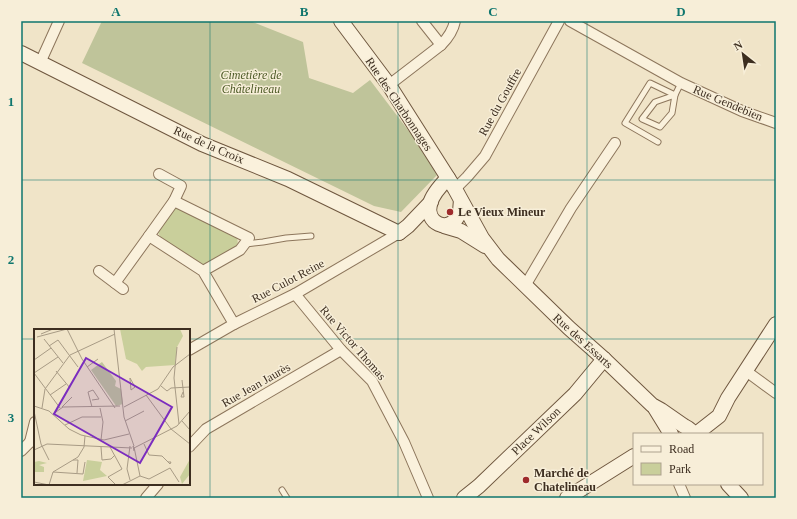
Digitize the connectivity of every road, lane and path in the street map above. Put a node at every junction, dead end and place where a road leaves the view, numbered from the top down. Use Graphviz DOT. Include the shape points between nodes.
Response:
graph roads {
  1 [pos="59,21"];
  2 [pos="341,21"];
  3 [pos="422,21"];
  4 [pos="455,21"];
  5 [pos="559,21"];
  6 [pos="570,21"];
  7 [pos="441,45"];
  8 [pos="21,53"];
  9 [pos="40,63"];
  10 [pos="681,83"];
  11 [pos="389,85"];
  12 [pos="675,95"];
  13 [pos="776,123"];
  14 [pos="658,142"];
  15 [pos="615,143"];
  16 [pos="159,174"];
  17 [pos="454,190"];
  18 [pos="174,201"];
  19 [pos="430,202"];
  20 [pos="441,225"];
  21 [pos="399,233"];
  22 [pos="149,236"];
  23 [pos="310,236"];
  24 [pos="245,244"];
  25 [pos="489,248"];
  26 [pos="99,271"];
  27 [pos="203,271"];
  28 [pos="115,282"];
  29 [pos="525,286"];
  30 [pos="123,289"];
  31 [pos="295,294"];
  32 [pos="234,324"];
  33 [pos="776,324"];
  34 [pos="190,349"];
  35 [pos="340,350"];
  36 [pos="604,359"];
  37 [pos="746,371"];
  38 [pos="776,393"];
  39 [pos="684,432"];
  40 [pos="33,440"];
  41 [pos="190,446"];
  42 [pos="21,452"];
  43 [pos="633,457"];
  44 [pos="157,485"];
  45 [pos="680,485"];
  46 [pos="729,485"];
  47 [pos="282,490"];
  48 [pos="146,498"];
  49 [pos="287,498"];
  50 [pos="428,498"];
  51 [pos="464,498"];
  52 [pos="567,498"];
  53 [pos="685,498"];
  54 [pos="741,498"];
  1 -- 9 [label="street"];
  2 -- 11 [label="street, Rue des Charbonnages"];
  3 -- 7 [label="street"];
  4 -- 7 [label="street" via="447,39"];
  5 -- 17 [label="street, Rue du Gouffre" via="485,156"];
  6 -- 10 [label="street, Rue Gendebien"];
  7 -- 11 [label="street"];
  8 -- 9 [label="street, Rue de la Croix"];
  9 -- 21 [label="street, Rue de la Croix" via="202,144 288,178"];
  10 -- 12 [label="lane"];
  10 -- 13 [label="street, Rue Gendebien" via="742,111"];
  11 -- 17 [label="street, Rue des Charbonnages"];
  12 -- 12 [label="lane" via="672,112 660,127 642,119 655,102"];
  12 -- 14 [label="lane" via="650,83 625,123"];
  15 -- 29 [label="street" via="571,208"];
  16 -- 18 [label="street" via="181,186"];
  17 -- 19 [label="street" via="442,184"];
  17 -- 20 [label="street" via="460,211 449,225"];
  17 -- 25 [label="street, Rue des Charbonnages"];
  18 -- 22 [label="street"];
  18 -- 24 [label="street" via="249,238"];
  19 -- 20 [label="street" via="430,215"];
  19 -- 21 [label="street"];
  20 -- 21 [label="street" via="423,226"];
  20 -- 25 [label="street" via="462,231"];
  21 -- 31 [label="street, Rue Culot Reine"];
  22 -- 27 [label="street"];
  22 -- 28 [label="street"];
  23 -- 24 [label="lane"];
  24 -- 27 [label="street" via="240,250"];
  25 -- 29 [label="street, Rue des Essarts"];
  26 -- 28 [label="street"];
  27 -- 32 [label="street"];
  28 -- 30 [label="street"];
  29 -- 36 [label="street, Rue des Essarts"];
  31 -- 32 [label="street, Rue Culot Reine"];
  31 -- 35 [label="street, Rue Victor Thomas"];
  32 -- 34 [label="street, Rue Culot Reine"];
  33 -- 37 [label="street"];
  35 -- 41 [label="street, Rue Jean Jaurès" via="206,429"];
  35 -- 50 [label="street, Rue Victor Thomas" via="372,381 404,442"];
  36 -- 39 [label="street, Rue des Essarts"];
  36 -- 51 [label="street, Place Wilson" via="575,394"];
  37 -- 38 [label="street"];
  37 -- 39 [label="street" via="718,416"];
  40 -- 42 [label="street"];
  43 -- 52 [label="street"];
  44 -- 48 [label="street"];
  45 -- 53 [label="street"];
  46 -- 54 [label="street"];
  47 -- 49 [label="lane"];
}
